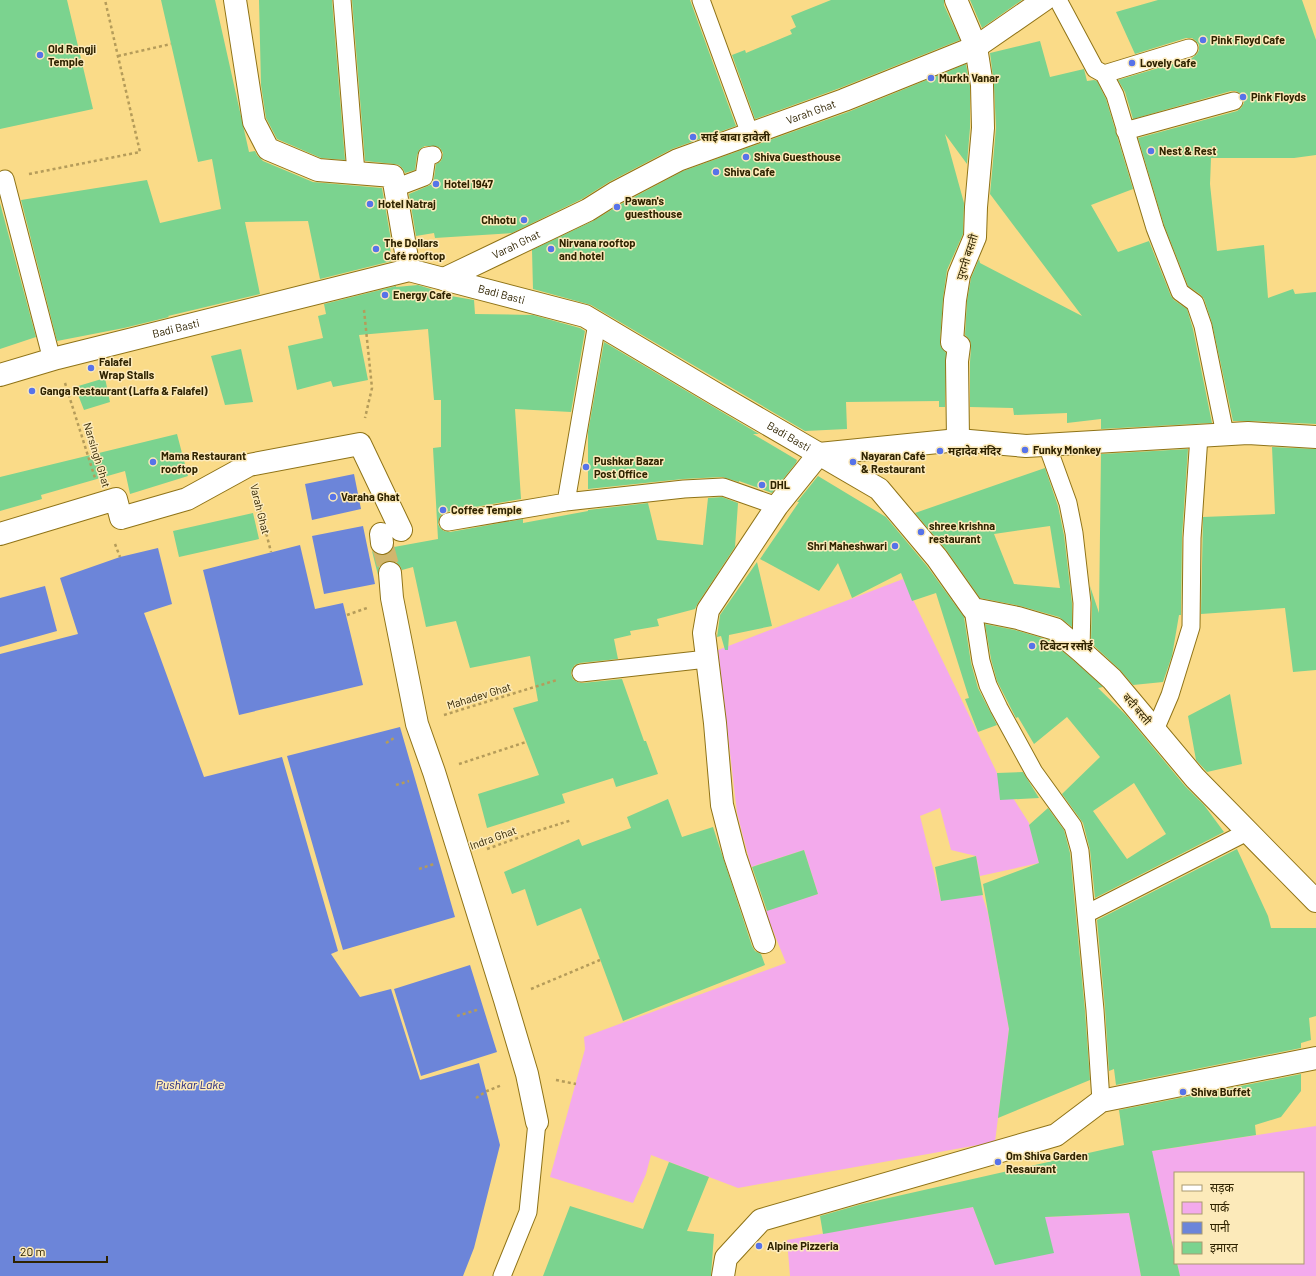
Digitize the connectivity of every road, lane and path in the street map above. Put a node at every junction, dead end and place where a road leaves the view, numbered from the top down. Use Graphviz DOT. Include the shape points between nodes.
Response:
graph roads {
  1 [pos="105,0"];
  2 [pos="235,0"];
  3 [pos="342,0"];
  4 [pos="701,0"];
  5 [pos="956,0"];
  6 [pos="1044,0"];
  7 [pos="1058,0"];
  8 [pos="171,44"];
  9 [pos="976,47"];
  10 [pos="1189,48"];
  11 [pos="118,56"];
  12 [pos="1104,74"];
  13 [pos="1234,101"];
  14 [pos="1125,131"];
  15 [pos="750,134"];
  16 [pos="433,155"];
  17 [pos="356,173"];
  18 [pos="5,179"];
  19 [pos="395,188"];
  20 [pos="409,270"];
  21 [pos="444,279"];
  22 [pos="361,282"];
  23 [pos="597,323"];
  24 [pos="54,359"];
  25 [pos="0,375"];
  26 [pos="1225,434"];
  27 [pos="1199,436"];
  28 [pos="1316,437"];
  29 [pos="958,440"];
  30 [pos="360,444"];
  31 [pos="1047,445"];
  32 [pos="819,454"];
  33 [pos="249,465"];
  34 [pos="566,502"];
  35 [pos="102,503"];
  36 [pos="777,506"];
  37 [pos="448,522"];
  38 [pos="0,534"];
  39 [pos="388,536"];
  40 [pos="271,552"];
  41 [pos="120,557"];
  42 [pos="390,573"];
  43 [pos="974,609"];
  44 [pos="1081,651"];
  45 [pos="707,659"];
  46 [pos="581,673"];
  47 [pos="417,724"];
  48 [pos="1155,730"];
  49 [pos="386,743"];
  50 [pos="572,820"];
  51 [pos="1247,832"];
  52 [pos="460,858"];
  53 [pos="419,869"];
  54 [pos="1316,901"];
  55 [pos="1086,914"];
  56 [pos="764,942"];
  57 [pos="1316,1058"];
  58 [pos="1101,1101"];
  59 [pos="537,1122"];
  60 [pos="502,1276"];
  61 [pos="723,1276"];
  1 -- 11 [label="path"];
  2 -- 17 [label="street" via="254,122 268,149 318,170"];
  3 -- 17 [label="lane"];
  4 -- 15 [label="lane"];
  5 -- 9 [label="street"];
  6 -- 9 [label="street, Varah Ghat"];
  7 -- 12 [label="lane" via="1095,69"];
  8 -- 11 [label="path"];
  9 -- 15 [label="street, Varah Ghat" via="844,100"];
  9 -- 29 [label="street, पुरानी बसती" via="982,85 983,128 975,236 959,275 955,300 952,342 959,346"];
  10 -- 12 [label="lane"];
  11 -- 18 [label="path" via="140,152"];
  12 -- 14 [label="lane" via="1115,95"];
  13 -- 14 [label="lane"];
  14 -- 26 [label="lane" via="1155,228 1180,292 1195,303 1203,326"];
  15 -- 21 [label="street, Varah Ghat" via="678,160 588,210"];
  16 -- 19 [label="lane" via="427,156 424,177"];
  17 -- 19 [label="street" via="393,176"];
  18 -- 24 [label="lane"];
  19 -- 20 [label="street"];
  20 -- 21 [label="street, Badi Basti"];
  20 -- 22 [label="street, Badi Basti"];
  21 -- 23 [label="street, Badi Basti" via="585,316"];
  22 -- 24 [label="street, Badi Basti"];
  22 -- 30 [label="path" via="372,388"];
  23 -- 32 [label="street, Badi Basti"];
  23 -- 34 [label="lane"];
  24 -- 25 [label="street, Badi Basti"];
  24 -- 35 [label="path, Narsingh Ghat" via="79,423"];
  26 -- 27 [label="street"];
  26 -- 28 [label="street"];
  27 -- 31 [label="street"];
  27 -- 48 [label="lane" via="1192,538 1191,627 1170,695"];
  29 -- 31 [label="street" via="1026,446"];
  29 -- 32 [label="street"];
  30 -- 33 [label="street"];
  30 -- 39 [label="street"];
  31 -- 44 [label="lane" via="1068,503 1074,533 1082,603"];
  32 -- 36 [label="street"];
  32 -- 43 [label="street, Badi Basti" via="879,489 937,558"];
  33 -- 35 [label="street" via="187,499 121,518 116,499"];
  33 -- 40 [label="path, Varah Ghat"];
  34 -- 36 [label="lane" via="723,487"];
  34 -- 37 [label="lane"];
  35 -- 38 [label="street"];
  35 -- 41 [label="path, Narsingh Ghat"];
  36 -- 45 [label="street" via="708,610 704,634"];
  42 -- 47 [label="street" via="392,598"];
  43 -- 44 [label="street, बदी बस्ती" via="1055,629"];
  43 -- 55 [label="lane" via="981,661 988,685 1034,772 1073,826 1080,851"];
  44 -- 48 [label="street, बदी बस्ती" via="1112,679"];
  45 -- 46 [label="lane"];
  45 -- 56 [label="street" via="722,805 735,856"];
  46 -- 47 [label="path, Mahadev Ghat"];
  47 -- 49 [label="path, Mahadev Ghat"];
  47 -- 52 [label="street"];
  48 -- 51 [label="street, बदी बस्ती" via="1195,778"];
  50 -- 52 [label="path, Indra Ghat"];
  51 -- 54 [label="street, बदी बस्ती"];
  51 -- 55 [label="lane"];
  52 -- 53 [label="path, Indra Ghat"];
  52 -- 59 [label="street" via="527,1074"];
  55 -- 58 [label="lane"];
  57 -- 58 [label="street"];
  58 -- 61 [label="street" via="1056,1135 761,1220 726,1258"];
  59 -- 60 [label="lane" via="528,1212"];
}
